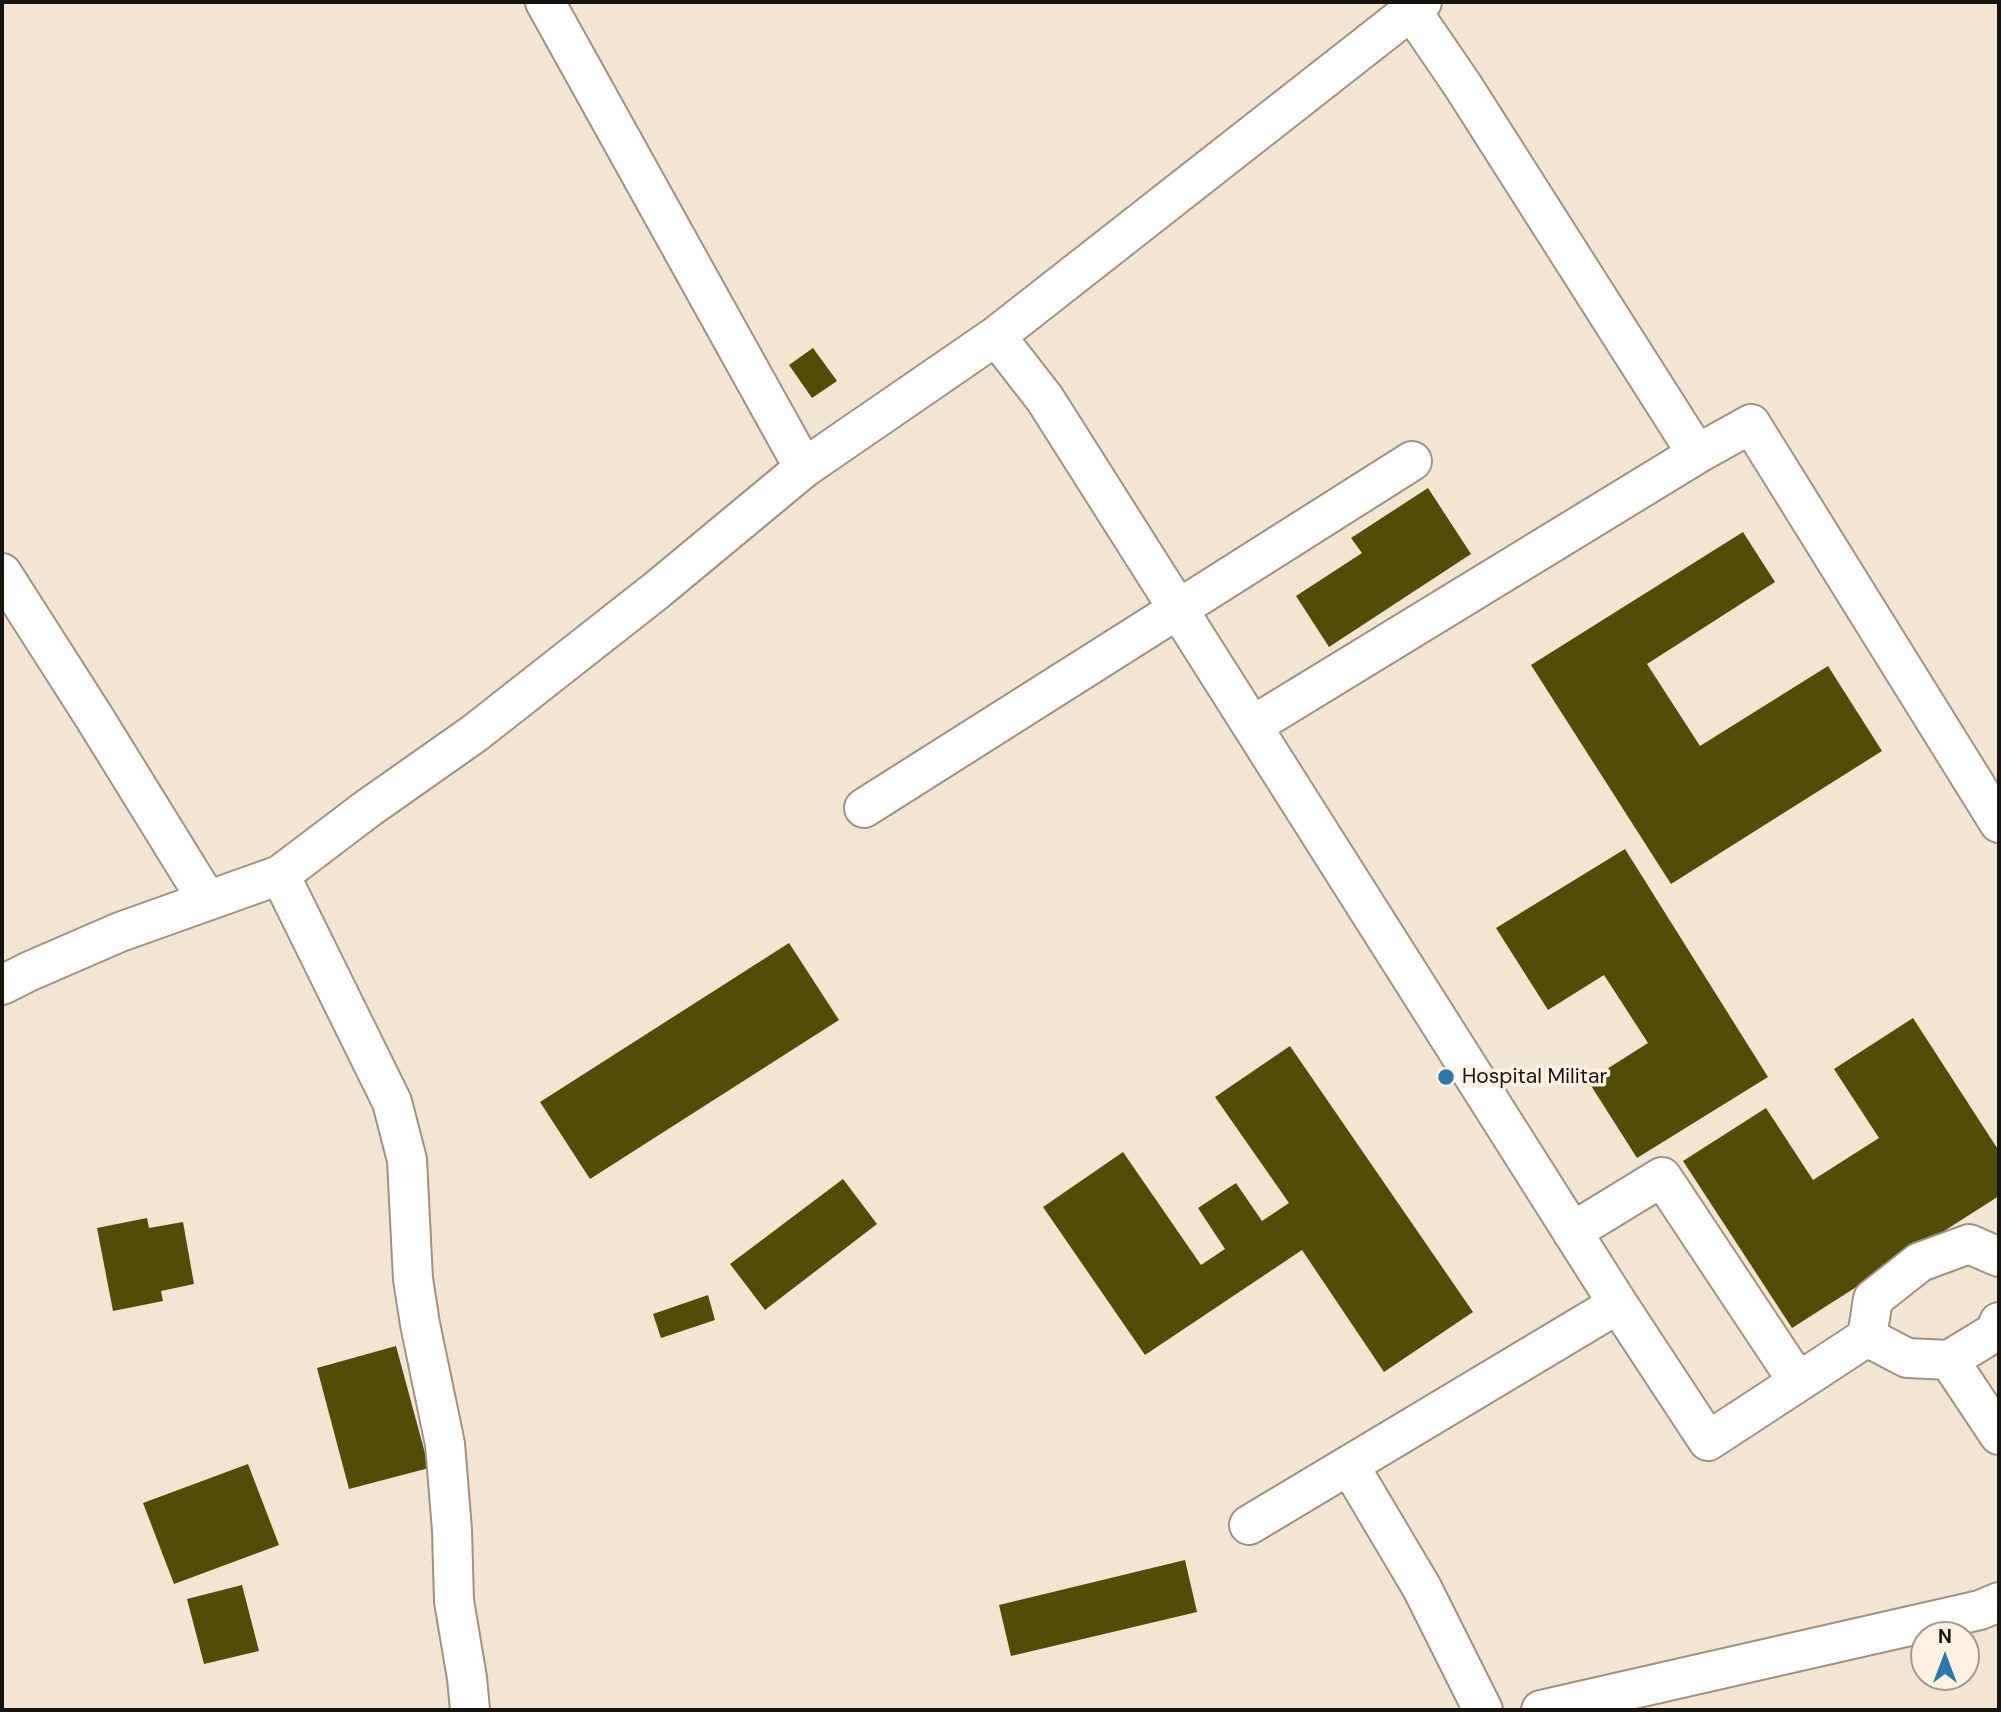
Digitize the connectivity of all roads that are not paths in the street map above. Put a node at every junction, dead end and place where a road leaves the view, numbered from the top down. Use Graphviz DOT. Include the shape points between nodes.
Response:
graph roads {
  1 [pos="545,2"];
  2 [pos="1414,4"];
  3 [pos="996,336"];
  4 [pos="1697,454"];
  5 [pos="1412,461"];
  6 [pos="804,468"];
  7 [pos="2,573"];
  8 [pos="1178,609"];
  9 [pos="1252,726"];
  10 [pos="864,808"];
  11 [pos="1999,823"];
  12 [pos="280,874"];
  13 [pos="207,900"];
  14 [pos="2,985"];
  15 [pos="1572,1232"];
  16 [pos="1999,1257"];
  17 [pos="1618,1304"];
  18 [pos="1998,1330"];
  19 [pos="1867,1337"];
  20 [pos="1949,1360"];
  21 [pos="1798,1382"];
  22 [pos="1999,1435"];
  23 [pos="1349,1465"];
  24 [pos="1249,1525"];
  25 [pos="1999,1602"];
  26 [pos="470,1710"];
  27 [pos="1483,1710"];
  28 [pos="1541,1710"];
  1 -- 6 [label="street"];
  2 -- 3 [label="street"];
  2 -- 4 [label="street"];
  3 -- 6 [label="street"];
  3 -- 8 [label="street" via="1045,399"];
  4 -- 9 [label="street"];
  4 -- 11 [label="street" via="1751,424"];
  5 -- 8 [label="street"];
  6 -- 12 [label="street" via="475,733"];
  7 -- 13 [label="street"];
  8 -- 9 [label="street"];
  8 -- 10 [label="street"];
  9 -- 15 [label="street"];
  12 -- 13 [label="street"];
  12 -- 26 [label="street" via="392,1102 407,1160 413,1279 444,1444 454,1601"];
  13 -- 14 [label="street" via="120,932"];
  15 -- 17 [label="street"];
  15 -- 21 [label="street" via="1662,1177"];
  16 -- 19 [label="street" via="1969,1244 1920,1262 1873,1299"];
  17 -- 21 [label="street" via="1707,1441"];
  17 -- 23 [label="street"];
  18 -- 20 [label="street"];
  19 -- 20 [label="street" via="1907,1358"];
  19 -- 21 [label="street"];
  20 -- 22 [label="street"];
  23 -- 24 [label="street"];
  23 -- 27 [label="street" via="1422,1588"];
  25 -- 28 [label="street"];
}
